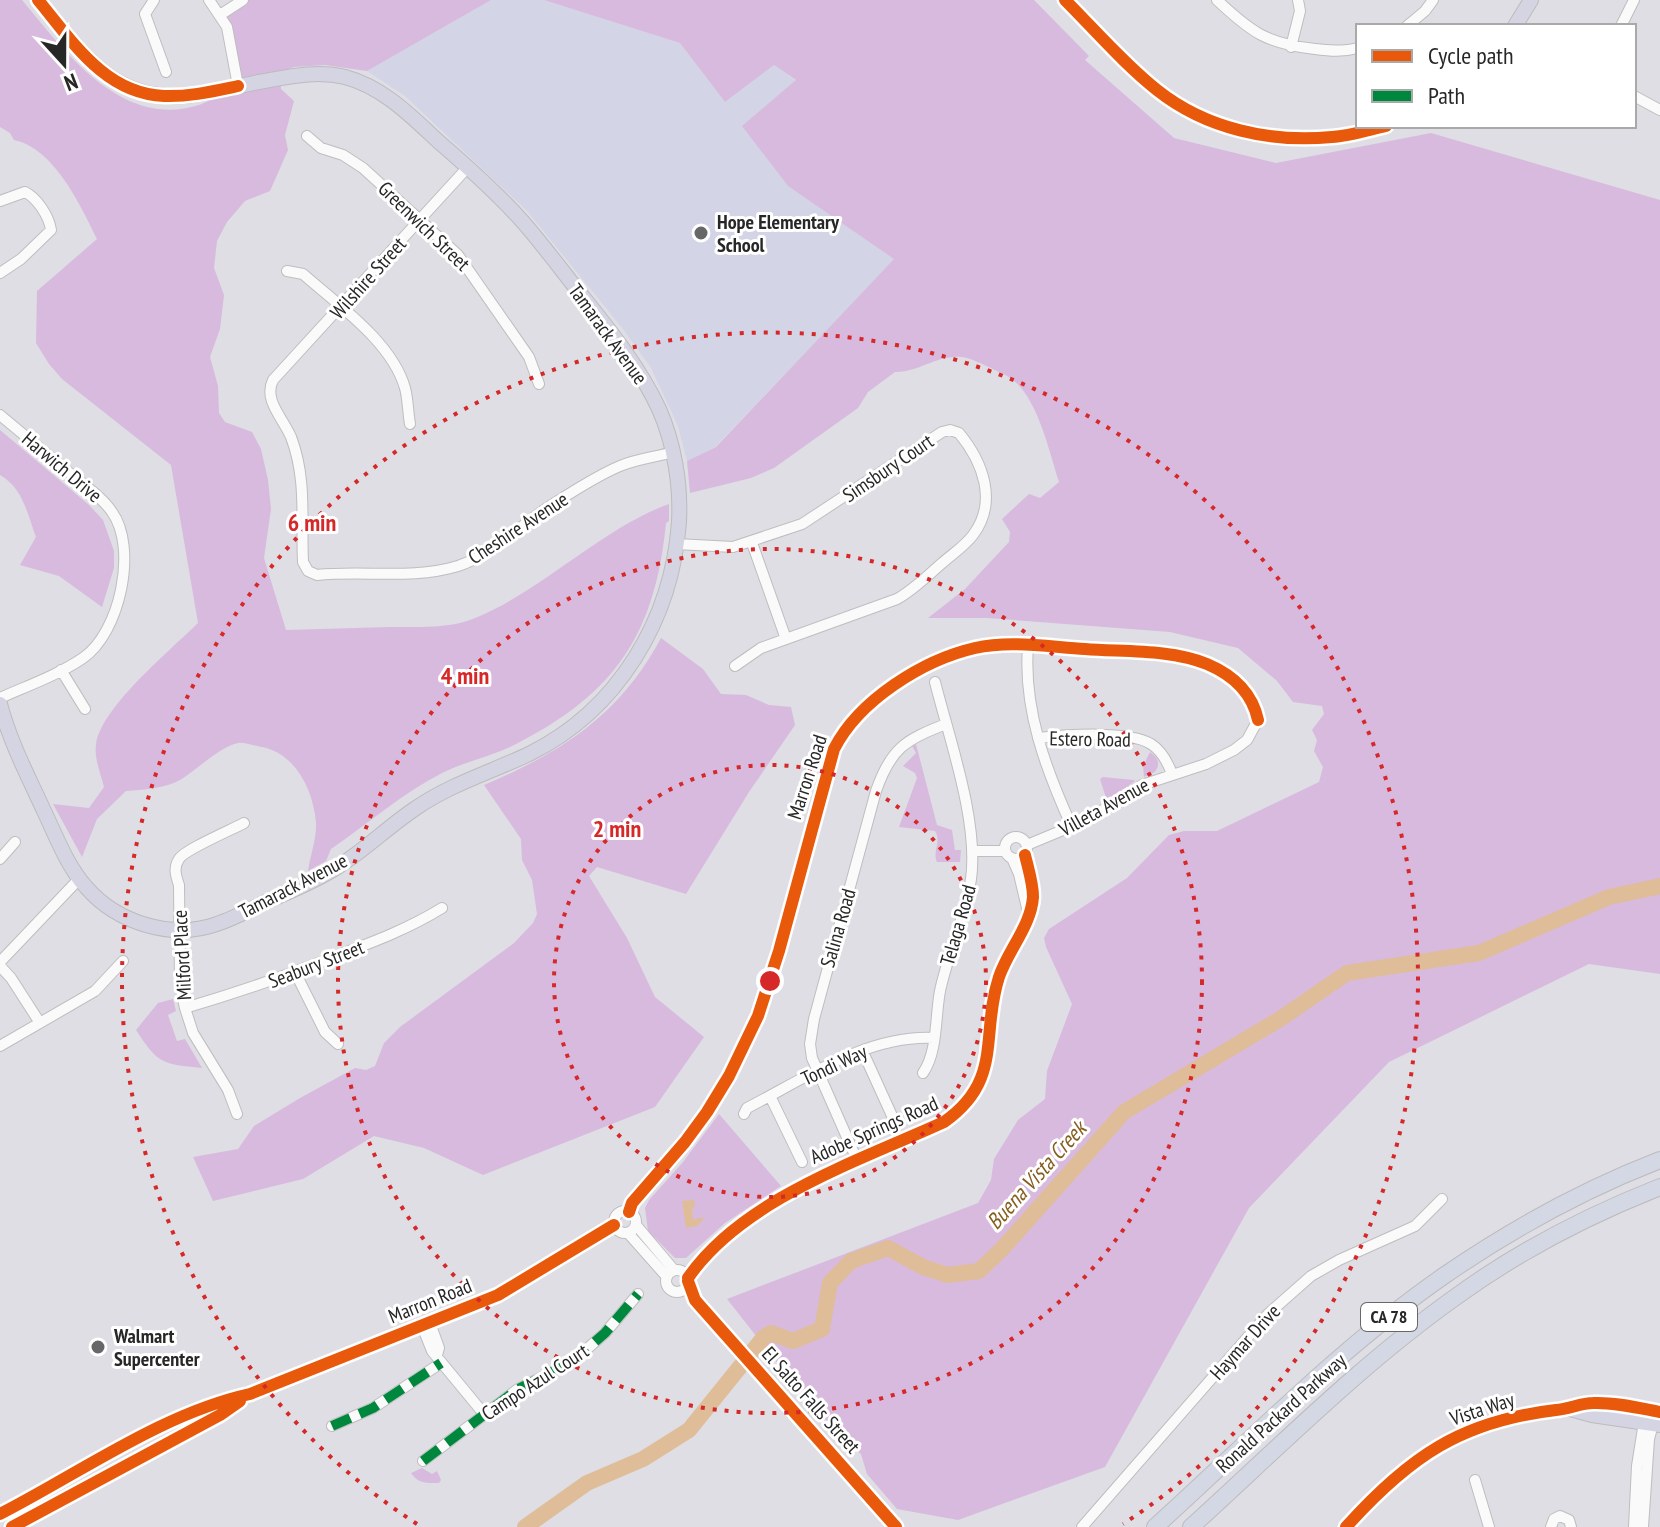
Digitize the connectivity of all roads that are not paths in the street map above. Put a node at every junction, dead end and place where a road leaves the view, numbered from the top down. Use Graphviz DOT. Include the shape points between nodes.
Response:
graph roads {
  1 [pos="38,0"];
  2 [pos="154,0"];
  3 [pos="209,0"];
  4 [pos="1065,0"];
  5 [pos="1217,0"];
  6 [pos="1298,0"];
  7 [pos="1433,0"];
  8 [pos="1531,0"];
  9 [pos="1634,0"];
  10 [pos="240,1"];
  11 [pos="220,15"];
  12 [pos="1409,24"];
  13 [pos="1516,24"];
  14 [pos="1622,24"];
  15 [pos="1291,47"];
  16 [pos="1356,48"];
  17 [pos="166,72"];
  18 [pos="238,86"];
  19 [pos="1636,97"];
  20 [pos="1660,110"];
  21 [pos="1377,128"];
  22 [pos="307,136"];
  23 [pos="468,167"];
  24 [pos="0,201"];
  25 [pos="420,220"];
  26 [pos="287,271"];
  27 [pos="0,273"];
  28 [pos="341,308"];
  29 [pos="539,384"];
  30 [pos="0,415"];
  31 [pos="410,424"];
  32 [pos="673,452"];
  33 [pos="752,543"];
  34 [pos="676,544"];
  35 [pos="308,571"];
  36 [pos="786,639"];
  37 [pos="1028,646"];
  38 [pos="735,666"];
  39 [pos="61,670"];
  40 [pos="935,682"];
  41 [pos="4,699"];
  42 [pos="85,709"];
  43 [pos="1258,720"];
  44 [pos="946,724"];
  45 [pos="1038,738"];
  46 [pos="1172,774"];
  47 [pos="244,823"];
  48 [pos="1072,827"];
  49 [pos="15,842"];
  50 [pos="1026,850"];
  51 [pos="972,851"];
  52 [pos="1008,855"];
  53 [pos="0,859"];
  54 [pos="79,879"];
  55 [pos="442,908"];
  56 [pos="1028,912"];
  57 [pos="179,930"];
  58 [pos="123,961"];
  59 [pos="0,964"];
  60 [pos="295,972"];
  61 [pos="185,1008"];
  62 [pos="40,1023"];
  63 [pos="933,1038"];
  64 [pos="338,1044"];
  65 [pos="0,1046"];
  66 [pos="863,1052"];
  67 [pos="817,1072"];
  68 [pos="923,1073"];
  69 [pos="770,1096"];
  70 [pos="237,1114"];
  71 [pos="744,1114"];
  72 [pos="893,1118"];
  73 [pos="857,1160"];
  74 [pos="1660,1160"];
  75 [pos="802,1162"];
  76 [pos="1660,1187"];
  77 [pos="1442,1199"];
  78 [pos="629,1212"];
  79 [pos="614,1225"];
  80 [pos="632,1229"];
  81 [pos="679,1275"];
  82 [pos="679,1292"];
  83 [pos="638,1294"];
  84 [pos="698,1304"];
  85 [pos="426,1324"];
  86 [pos="439,1359"];
  87 [pos="250,1394"];
  88 [pos="484,1414"];
  89 [pos="1654,1421"];
  90 [pos="332,1426"];
  91 [pos="423,1461"];
  92 [pos="1475,1480"];
  93 [pos="0,1514"];
  94 [pos="891,1525"];
  95 [pos="12,1527"];
  96 [pos="1082,1527"];
  97 [pos="1155,1527"];
  98 [pos="1191,1527"];
  99 [pos="1346,1527"];
  100 [pos="1489,1527"];
  101 [pos="1551,1527"];
  102 [pos="1571,1527"];
  103 [pos="1634,1527"];
  104 [pos="1643,1527"];
  1 -- 18 [label="main road, Tamarack Avenue" via="91,63 127,88 161,96"];
  2 -- 17 [label="street" via="145,14"];
  3 -- 11 [label="street"];
  4 -- 21 [label="main road" via="1157,90 1221,126 1306,139"];
  5 -- 15 [label="street" via="1242,24"];
  6 -- 15 [label="street"];
  7 -- 12 [label="street"];
  8 -- 13 [label="main road"];
  9 -- 14 [label="street"];
  10 -- 11 [label="street"];
  11 -- 18 [label="street"];
  15 -- 16 [label="street" via="1336,52"];
  18 -- 23 [label="main road, Tamarack Avenue" via="310,73 343,76 393,101"];
  19 -- 20 [label="street"];
  22 -- 25 [label="street, Greenwich Street" via="363,168"];
  23 -- 25 [label="street, Wilshire Street"];
  23 -- 32 [label="main road, Tamarack Avenue" via="527,227 624,350 660,412"];
  24 -- 27 [label="street" via="25,192 33,195 51,230"];
  25 -- 28 [label="street, Wilshire Street"];
  25 -- 29 [label="street, Greenwich Street" via="469,269 529,357"];
  26 -- 28 [label="street" via="303,274"];
  28 -- 31 [label="street" via="395,364"];
  28 -- 35 [label="street, Wilshire Street" via="268,389 302,479 303,562"];
  30 -- 39 [label="street, Harwich Drive" via="98,496 121,528 124,574 109,626 85,657"];
  32 -- 34 [label="main road, Tamarack Avenue" via="679,497"];
  32 -- 35 [label="street, Cheshire Avenue" via="610,471 548,507 499,545 459,565 407,574"];
  33 -- 34 [label="street, Simsbury Court"];
  33 -- 36 [label="street"];
  33 -- 36 [label="street, Simsbury Court" via="813,518 942,432 959,433 986,484 981,523 909,592"];
  34 -- 57 [label="main road, Tamarack Avenue" via="664,598 647,639 611,692 558,738 447,789 321,877 217,924"];
  36 -- 38 [label="street, Simsbury Court"];
  37 -- 43 [label="street, Marron Road" via="1170,655 1205,664 1242,686"];
  37 -- 45 [label="street" via="1028,692"];
  37 -- 78 [label="street, Marron Road" via="977,648 930,663 882,696 842,734 758,1016 707,1112"];
  39 -- 41 [label="street, Harwich Drive"];
  39 -- 42 [label="street"];
  40 -- 44 [label="street, Telaga Road"];
  41 -- 54 [label="main road, Tamarack Avenue" via="20,760"];
  43 -- 46 [label="street, Villeta Avenue" via="1243,744 1206,764"];
  44 -- 51 [label="street, Telaga Road"];
  44 -- 67 [label="street, Salina Road" via="912,737 885,765 814,1019 810,1044"];
  45 -- 46 [label="street, Estero Road" via="1077,734 1141,740 1160,752"];
  45 -- 48 [label="street"];
  46 -- 48 [label="street, Villeta Avenue" via="1142,785"];
  47 -- 57 [label="street, Milford Place" via="178,859"];
  48 -- 50 [label="street, Villeta Avenue"];
  49 -- 53 [label="street"];
  50 -- 52 [label="street" via="1019,859"];
  50 -- 52 [label="street" via="1021,838 1013,837 1007,841"];
  50 -- 56 [label="street, Adobe Springs Road" via="1033,901"];
  51 -- 52 [label="street"];
  51 -- 63 [label="street, Telaga Road" via="966,904 944,974"];
  52 -- 56 [label="street" via="1019,874"];
  54 -- 57 [label="main road, Tamarack Avenue" via="121,916"];
  54 -- 59 [label="street"];
  55 -- 60 [label="street, Seabury Street" via="412,926"];
  56 -- 73 [label="street, Adobe Springs Road" via="998,980 985,1069 973,1096 944,1122"];
  57 -- 61 [label="street, Milford Place"];
  58 -- 62 [label="street" via="95,991"];
  59 -- 62 [label="street"];
  60 -- 61 [label="street, Seabury Street"];
  60 -- 64 [label="street" via="325,1032"];
  61 -- 70 [label="street, Milford Place"];
  62 -- 65 [label="street"];
  63 -- 66 [label="street, Tondi Way" via="901,1038"];
  63 -- 68 [label="street, Telaga Road"];
  66 -- 67 [label="street, Tondi Way"];
  66 -- 72 [label="street"];
  67 -- 69 [label="street, Tondi Way"];
  67 -- 73 [label="street, Salina Road"];
  69 -- 71 [label="street, Tondi Way"];
  69 -- 75 [label="street"];
  73 -- 81 [label="street, Adobe Springs Road" via="805,1184"];
  74 -- 97 [label="highway, Ronald Packard Parkway / CA 78" via="1566,1203 1446,1274 1339,1360"];
  76 -- 98 [label="highway, Ronald Packard Parkway / CA 78" via="1568,1229 1459,1294 1369,1365"];
  77 -- 96 [label="street, Haymar Drive" via="1415,1226 1311,1276 1268,1314"];
  78 -- 79 [label="street" via="619,1213"];
  78 -- 80 [label="street" via="635,1217"];
  79 -- 80 [label="street" via="621,1232"];
  79 -- 85 [label="street, Marron Road" via="498,1295"];
  80 -- 81 [label="street, El Salto Falls Street"];
  81 -- 82 [label="street" via="686,1287"];
  81 -- 82 [label="street" via="669,1289"];
  81 -- 84 [label="street, El Salto Falls Street"];
  82 -- 84 [label="street, El Salto Falls Street"];
  83 -- 88 [label="street, Campo Azul Court" via="605,1333 564,1366"];
  84 -- 94 [label="street, El Salto Falls Street"];
  85 -- 86 [label="street"];
  85 -- 87 [label="street, Marron Road"];
  86 -- 88 [label="street"];
  86 -- 90 [label="street" via="373,1408"];
  87 -- 93 [label="street, Marron Road" via="216,1401"];
  87 -- 95 [label="street, Marron Road"];
  88 -- 91 [label="street, Campo Azul Court"];
  89 -- 99 [label="main road, Vista Way" via="1570,1409 1483,1426 1408,1465"];
  89 -- 103 [label="street" via="1637,1466"];
  89 -- 104 [label="street"];
  92 -- 100 [label="street"];
  101 -- 102 [label="street" via="1560,1516"];
}
